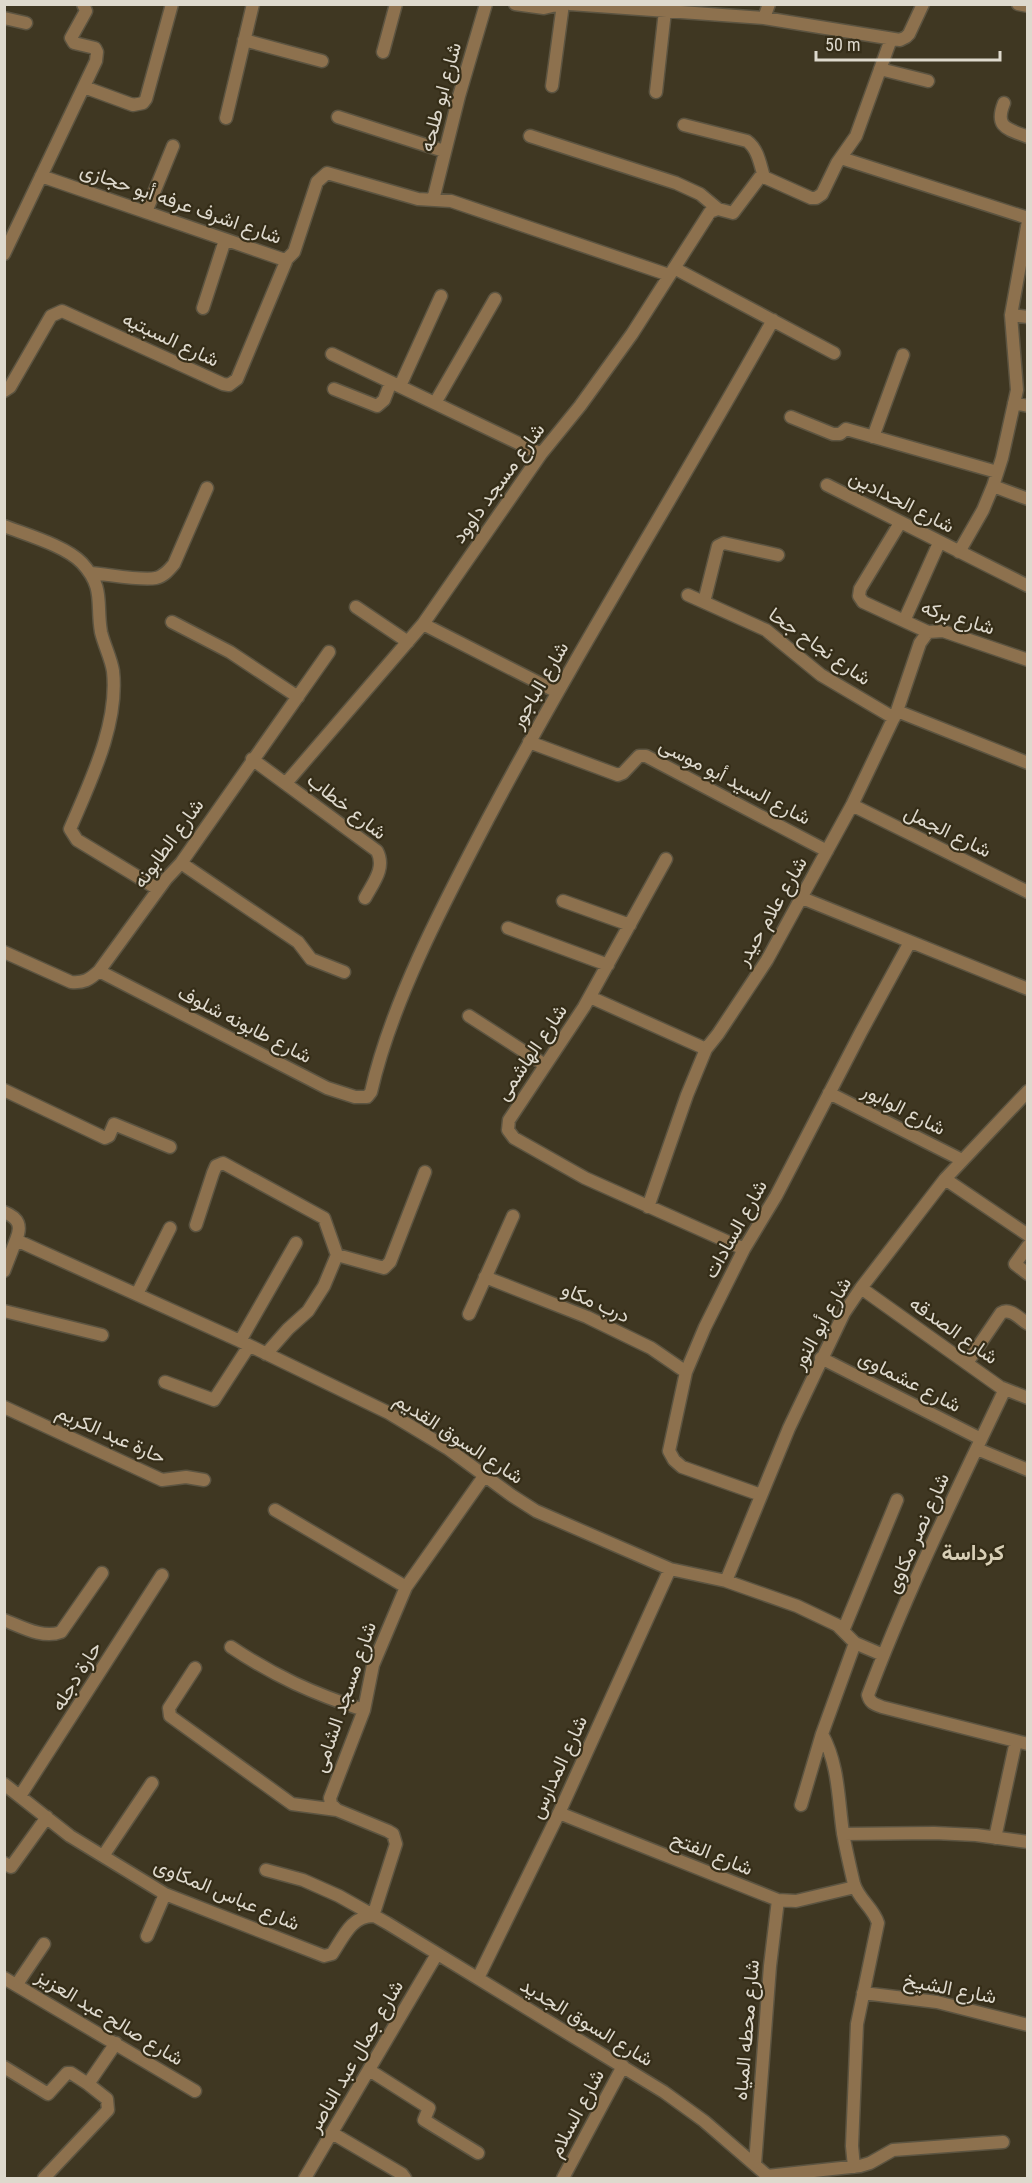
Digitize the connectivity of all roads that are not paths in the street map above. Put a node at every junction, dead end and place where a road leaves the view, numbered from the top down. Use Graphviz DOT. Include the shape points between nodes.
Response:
graph roads {
  1 [pos="83,4"];
  2 [pos="172,4"];
  3 [pos="253,4"];
  4 [pos="396,4"];
  5 [pos="486,4"];
  6 [pos="515,4"];
  7 [pos="570,4"];
  8 [pos="769,4"];
  9 [pos="923,4"];
  10 [pos="1018,4"];
  11 [pos="560,5"];
  12 [pos="1028,6"];
  13 [pos="671,9"];
  14 [pos="4,18"];
  15 [pos="764,18"];
  16 [pos="26,23"];
  17 [pos="891,39"];
  18 [pos="244,40"];
  19 [pos="383,52"];
  20 [pos="322,61"];
  21 [pos="880,69"];
  22 [pos="928,81"];
  23 [pos="552,86"];
  24 [pos="84,87"];
  25 [pos="656,92"];
  26 [pos="1004,103"];
  27 [pos="338,117"];
  28 [pos="226,118"];
  29 [pos="684,125"];
  30 [pos="530,136"];
  31 [pos="1028,137"];
  32 [pos="173,146"];
  33 [pos="444,151"];
  34 [pos="841,158"];
  35 [pos="41,176"];
  36 [pos="764,177"];
  37 [pos="433,200"];
  38 [pos="718,209"];
  39 [pos="146,212"];
  40 [pos="1028,219"];
  41 [pos="225,240"];
  42 [pos="4,254"];
  43 [pos="287,259"];
  44 [pos="672,271"];
  45 [pos="441,296"];
  46 [pos="495,299"];
  47 [pos="203,308"];
  48 [pos="1011,315"];
  49 [pos="1028,317"];
  50 [pos="773,320"];
  51 [pos="834,353"];
  52 [pos="332,354"];
  53 [pos="903,355"];
  54 [pos="396,384"];
  55 [pos="334,389"];
  56 [pos="4,391"];
  57 [pos="435,403"];
  58 [pos="1014,403"];
  59 [pos="1028,406"];
  60 [pos="791,417"];
  61 [pos="873,437"];
  62 [pos="541,454"];
  63 [pos="998,472"];
  64 [pos="827,485"];
  65 [pos="993,486"];
  66 [pos="207,488"];
  67 [pos="1028,499"];
  68 [pos="900,523"];
  69 [pos="4,525"];
  70 [pos="939,543"];
  71 [pos="959,552"];
  72 [pos="778,555"];
  73 [pos="90,573"];
  74 [pos="1028,586"];
  75 [pos="688,595"];
  76 [pos="704,602"];
  77 [pos="356,607"];
  78 [pos="904,621"];
  79 [pos="172,622"];
  80 [pos="423,624"];
  81 [pos="928,632"];
  82 [pos="408,642"];
  83 [pos="329,652"];
  84 [pos="1028,660"];
  85 [pos="556,692"];
  86 [pos="298,697"];
  87 [pos="895,714"];
  88 [pos="529,742"];
  89 [pos="252,759"];
  90 [pos="1028,763"];
  91 [pos="286,783"];
  92 [pos="852,805"];
  93 [pos="827,851"];
  94 [pos="666,859"];
  95 [pos="181,863"];
  96 [pos="158,889"];
  97 [pos="1028,891"];
  98 [pos="365,898"];
  99 [pos="802,898"];
  100 [pos="563,901"];
  101 [pos="630,925"];
  102 [pos="508,928"];
  103 [pos="910,942"];
  104 [pos="4,952"];
  105 [pos="608,965"];
  106 [pos="99,971"];
  107 [pos="344,972"];
  108 [pos="1028,989"];
  109 [pos="590,997"];
  110 [pos="469,1016"];
  111 [pos="706,1049"];
  112 [pos="545,1065"];
  113 [pos="372,1087"];
  114 [pos="4,1090"];
  115 [pos="1028,1091"];
  116 [pos="829,1093"];
  117 [pos="170,1147"];
  118 [pos="962,1160"];
  119 [pos="425,1172"];
  120 [pos="945,1179"];
  121 [pos="648,1207"];
  122 [pos="4,1212"];
  123 [pos="513,1216"];
  124 [pos="196,1225"];
  125 [pos="170,1228"];
  126 [pos="1028,1235"];
  127 [pos="16,1240"];
  128 [pos="296,1243"];
  129 [pos="1028,1246"];
  130 [pos="744,1249"];
  131 [pos="338,1255"];
  132 [pos="4,1271"];
  133 [pos="1028,1274"];
  134 [pos="485,1277"];
  135 [pos="861,1288"];
  136 [pos="137,1294"];
  137 [pos="4,1311"];
  138 [pos="469,1314"];
  139 [pos="1028,1324"];
  140 [pos="102,1335"];
  141 [pos="245,1344"];
  142 [pos="266,1354"];
  143 [pos="821,1358"];
  144 [pos="967,1363"];
  145 [pos="686,1372"];
  146 [pos="165,1382"];
  147 [pos="1005,1389"];
  148 [pos="1028,1398"];
  149 [pos="4,1407"];
  150 [pos="979,1444"];
  151 [pos="1028,1470"];
  152 [pos="485,1475"];
  153 [pos="204,1480"];
  154 [pos="761,1495"];
  155 [pos="897,1500"];
  156 [pos="275,1510"];
  157 [pos="670,1569"];
  158 [pos="102,1574"];
  159 [pos="162,1575"];
  160 [pos="726,1581"];
  161 [pos="406,1587"];
  162 [pos="4,1620"];
  163 [pos="843,1631"];
  164 [pos="855,1643"];
  165 [pos="231,1647"];
  166 [pos="883,1655"];
  167 [pos="195,1668"];
  168 [pos="364,1710"];
  169 [pos="822,1734"];
  170 [pos="1024,1742"];
  171 [pos="152,1783"];
  172 [pos="4,1784"];
  173 [pos="20,1796"];
  174 [pos="801,1805"];
  175 [pos="337,1810"];
  176 [pos="560,1813"];
  177 [pos="47,1817"];
  178 [pos="843,1834"];
  179 [pos="995,1838"];
  180 [pos="1028,1842"];
  181 [pos="103,1856"];
  182 [pos="4,1863"];
  183 [pos="266,1870"];
  184 [pos="855,1887"];
  185 [pos="165,1894"];
  186 [pos="778,1900"];
  187 [pos="373,1916"];
  188 [pos="147,1936"];
  189 [pos="44,1944"];
  190 [pos="437,1954"];
  191 [pos="4,1978"];
  192 [pos="478,1978"];
  193 [pos="17,1984"];
  194 [pos="863,1993"];
  195 [pos="1028,2025"];
  196 [pos="116,2043"];
  197 [pos="623,2066"];
  198 [pos="4,2067"];
  199 [pos="369,2070"];
  200 [pos="88,2084"];
  201 [pos="195,2091"];
  202 [pos="332,2133"];
  203 [pos="1003,2142"];
  204 [pos="478,2154"];
  205 [pos="755,2164"];
  206 [pos="854,2167"];
  207 [pos="768,2177"];
  208 [pos="44,2178"];
  209 [pos="305,2178"];
  210 [pos="405,2178"];
  211 [pos="563,2178"];
  1 -- 24 [label="street" via="86,11 71,38 74,43 95,48 98,55"];
  2 -- 24 [label="street" via="143,103 134,105"];
  3 -- 18 [label="street"];
  4 -- 19 [label="street"];
  5 -- 33 [label="street, شارع ابو طلحه"];
  6 -- 11 [label="street" via="544,8"];
  7 -- 13 [label="street"];
  8 -- 15 [label="street"];
  9 -- 17 [label="street" via="906,38"];
  10 -- 12 [label="street"];
  11 -- 23 [label="street"];
  13 -- 15 [label="street"];
  13 -- 25 [label="street"];
  14 -- 16 [label="street"];
  15 -- 17 [label="street"];
  17 -- 21 [label="street"];
  18 -- 20 [label="street"];
  18 -- 28 [label="street"];
  21 -- 22 [label="street"];
  21 -- 34 [label="street" via="856,136"];
  24 -- 35 [label="street"];
  26 -- 31 [label="street" via="1001,122"];
  27 -- 33 [label="street"];
  29 -- 36 [label="street" via="747,141 753,145"];
  30 -- 38 [label="street" via="682,186"];
  32 -- 39 [label="street"];
  33 -- 37 [label="street, شارع ابو طلحه"];
  34 -- 36 [label="street" via="825,190 816,198"];
  34 -- 40 [label="street"];
  35 -- 39 [label="street, شارع اشرف عرفه أبو حجازى"];
  35 -- 42 [label="street"];
  36 -- 38 [label="street" via="758,179 733,213"];
  37 -- 43 [label="street, شارع اشرف عرفه أبو حجازى" via="327,173 317,182 294,252"];
  37 -- 44 [label="street, شارع اشرف عرفه أبو حجازى" via="451,201"];
  38 -- 44 [label="street, شارع مسجد داوود" via="707,215"];
  39 -- 41 [label="street, شارع اشرف عرفه أبو حجازى"];
  40 -- 48 [label="street, شارع الحدادين"];
  41 -- 43 [label="street, شارع اشرف عرفه أبو حجازى"];
  41 -- 47 [label="street"];
  43 -- 56 [label="street, شارع السبتيه" via="237,379 229,385 62,311 51,316"];
  44 -- 50 [label="street"];
  44 -- 62 [label="street, شارع مسجد داوود" via="580,406"];
  45 -- 54 [label="street"];
  46 -- 57 [label="street"];
  48 -- 49 [label="street"];
  48 -- 58 [label="street, شارع الحدادين" via="1017,390"];
  50 -- 51 [label="street"];
  50 -- 85 [label="street, شارع الباجور" via="710,435"];
  52 -- 54 [label="street"];
  53 -- 61 [label="street"];
  54 -- 55 [label="street" via="377,406"];
  54 -- 57 [label="street"];
  57 -- 62 [label="street"];
  58 -- 59 [label="street"];
  58 -- 63 [label="street, شارع الحدادين"];
  60 -- 61 [label="street" via="833,434 846,429"];
  61 -- 63 [label="street"];
  62 -- 80 [label="street, شارع مسجد داوود"];
  63 -- 65 [label="street, شارع الحدادين"];
  64 -- 68 [label="street, شارع الحدادين"];
  65 -- 67 [label="street"];
  65 -- 71 [label="street, شارع الحدادين"];
  66 -- 73 [label="street" via="167,573 145,578"];
  68 -- 70 [label="street, شارع الحدادين"];
  68 -- 78 [label="street, شارع بركه" via="859,592 866,604"];
  69 -- 73 [label="street" via="69,553"];
  70 -- 71 [label="street, شارع الحدادين"];
  70 -- 78 [label="street"];
  71 -- 74 [label="street, شارع الحدادين"];
  72 -- 76 [label="street" via="724,543 718,546"];
  73 -- 96 [label="street" via="98,591 101,632 112,669 111,713 99,762 70,829 77,840"];
  75 -- 76 [label="street, شارع نجاح جحا"];
  76 -- 87 [label="street, شارع نجاح جحا" via="766,630 821,675"];
  77 -- 82 [label="street"];
  78 -- 81 [label="street, شارع بركه"];
  79 -- 86 [label="street" via="230,652"];
  80 -- 82 [label="street, شارع مسجد داوود"];
  80 -- 85 [label="street"];
  81 -- 84 [label="street, شارع بركه" via="943,631"];
  81 -- 87 [label="street, شارع علام حيدر" via="920,643"];
  82 -- 91 [label="street, شارع مسجد داوود"];
  83 -- 86 [label="street, شارع الطابونه"];
  85 -- 88 [label="street, شارع الباجور"];
  86 -- 89 [label="street, شارع الطابونه"];
  87 -- 90 [label="street, شارع نجاح جحا"];
  87 -- 92 [label="street, شارع علام حيدر"];
  88 -- 93 [label="street, شارع السيد أبو موسى" via="618,775 639,756 646,756"];
  88 -- 113 [label="street, شارع الباجور" via="431,931 396,1014"];
  89 -- 91 [label="street, شارع خطاب"];
  89 -- 95 [label="street, شارع الطابونه"];
  91 -- 98 [label="street, شارع خطاب" via="377,851 381,865"];
  92 -- 93 [label="street, شارع علام حيدر"];
  92 -- 97 [label="street, شارع الجمل"];
  93 -- 99 [label="street, شارع علام حيدر"];
  94 -- 101 [label="street, شارع الهاشمى"];
  95 -- 96 [label="street, شارع الطابونه"];
  95 -- 107 [label="street" via="298,942 311,959"];
  96 -- 106 [label="street, شارع الطابونه"];
  99 -- 103 [label="street"];
  99 -- 111 [label="street, شارع علام حيدر" via="767,960"];
  100 -- 101 [label="street"];
  101 -- 105 [label="street, شارع الهاشمى"];
  102 -- 105 [label="street"];
  103 -- 108 [label="street"];
  103 -- 116 [label="street, شارع السادات"];
  104 -- 106 [label="street" via="71,982 82,983"];
  105 -- 109 [label="street, شارع الهاشمى"];
  106 -- 113 [label="street, شارع طابونه شلوف" via="327,1088 361,1098"];
  109 -- 111 [label="street"];
  109 -- 112 [label="street, شارع الهاشمى"];
  110 -- 112 [label="street"];
  111 -- 121 [label="street, شارع علام حيدر"];
  112 -- 121 [label="street, شارع الهاشمى" via="509,1120 510,1134 585,1178"];
  114 -- 117 [label="street" via="105,1138 114,1124"];
  115 -- 118 [label="street, شارع أبو النور"];
  116 -- 118 [label="street, شارع الوابور"];
  116 -- 130 [label="street, شارع السادات"];
  118 -- 120 [label="street, شارع أبو النور"];
  119 -- 131 [label="street" via="390,1262 384,1268"];
  120 -- 126 [label="street"];
  120 -- 135 [label="street, شارع أبو النور"];
  121 -- 130 [label="street, شارع الهاشمى"];
  122 -- 127 [label="street" via="19,1224"];
  123 -- 134 [label="street"];
  124 -- 131 [label="street" via="216,1166 223,1163 324,1218"];
  125 -- 136 [label="street"];
  127 -- 132 [label="street"];
  127 -- 136 [label="street, شارع السوق القديم"];
  128 -- 141 [label="street"];
  129 -- 133 [label="street" via="1015,1264"];
  130 -- 145 [label="street, شارع السادات"];
  131 -- 142 [label="street" via="308,1311"];
  134 -- 138 [label="street"];
  134 -- 145 [label="street, درب مكاو" via="587,1317 651,1348"];
  135 -- 143 [label="street, شارع أبو النور"];
  135 -- 144 [label="street, شارع الصدقه"];
  136 -- 141 [label="street, شارع السوق القديم"];
  137 -- 140 [label="street"];
  139 -- 144 [label="street" via="1010,1311 1000,1313"];
  141 -- 142 [label="street, شارع السوق القديم"];
  141 -- 146 [label="street" via="214,1400"];
  142 -- 152 [label="street, شارع السوق القديم" via="389,1413"];
  143 -- 150 [label="street, شارع عشماوى"];
  143 -- 154 [label="street, شارع أبو النور"];
  144 -- 147 [label="street, شارع الصدقه"];
  145 -- 154 [label="street, شارع السادات" via="671,1456 682,1467"];
  147 -- 148 [label="street, شارع الصدقه"];
  147 -- 150 [label="street, شارع نصر مكاوى"];
  149 -- 153 [label="street, حارة عبد الكريم" via="162,1480"];
  150 -- 151 [label="street, شارع عشماوى"];
  150 -- 166 [label="street, شارع نصر مكاوى"];
  152 -- 157 [label="street, شارع السوق القديم" via="537,1511"];
  152 -- 161 [label="street, شارع مسجد الشامى"];
  154 -- 160 [label="street, شارع أبو النور"];
  155 -- 163 [label="street"];
  156 -- 161 [label="street"];
  157 -- 160 [label="street, شارع السوق القديم"];
  157 -- 176 [label="street, شارع المدارس"];
  158 -- 162 [label="street, حارة دجله" via="61,1632 52,1636 42,1634"];
  159 -- 173 [label="street, حارة دجله"];
  160 -- 163 [label="street, شارع السوق القديم" via="797,1606"];
  161 -- 168 [label="street, شارع مسجد الشامى" via="373,1665"];
  163 -- 164 [label="street, شارع السوق القديم"];
  164 -- 166 [label="street, شارع السوق القديم"];
  164 -- 169 [label="street"];
  165 -- 168 [label="street" via="294,1685"];
  166 -- 170 [label="street, شارع نصر مكاوى" via="868,1695 873,1704"];
  167 -- 175 [label="street" via="169,1708 170,1716 292,1804"];
  168 -- 175 [label="street, شارع مسجد الشامى" via="330,1798"];
  169 -- 174 [label="street"];
  169 -- 178 [label="street" via="836,1771"];
  170 -- 179 [label="street"];
  171 -- 181 [label="street"];
  172 -- 173 [label="street, شارع عباس المكاوى"];
  173 -- 177 [label="street, شارع عباس المكاوى"];
  175 -- 187 [label="street" via="388,1831 395,1839"];
  176 -- 186 [label="street, شارع الفتح"];
  176 -- 192 [label="street, شارع المدارس"];
  177 -- 181 [label="street, شارع عباس المكاوى"];
  177 -- 182 [label="street" via="12,1867"];
  178 -- 179 [label="street" via="934,1833"];
  178 -- 184 [label="street"];
  179 -- 180 [label="street"];
  181 -- 185 [label="street, شارع عباس المكاوى"];
  183 -- 187 [label="street, شارع السوق الجديد" via="303,1880"];
  184 -- 186 [label="street, شارع الفتح" via="796,1901"];
  184 -- 194 [label="street" via="878,1923"];
  185 -- 187 [label="street, شارع عباس المكاوى" via="324,1956 332,1954 354,1922"];
  185 -- 188 [label="street"];
  186 -- 205 [label="street, شارع محطه المياه"];
  187 -- 190 [label="street, شارع السوق الجديد"];
  189 -- 193 [label="street"];
  190 -- 192 [label="street, شارع السوق الجديد"];
  190 -- 199 [label="street, شارع جمال عبد الناصر"];
  191 -- 193 [label="street, شارع صالح عبد العزيز"];
  192 -- 197 [label="street, شارع السوق الجديد"];
  193 -- 196 [label="street, شارع صالح عبد العزيز"];
  194 -- 195 [label="street, شارع الشيخ" via="937,2001"];
  194 -- 206 [label="street" via="857,2024"];
  196 -- 200 [label="street"];
  196 -- 201 [label="street, شارع صالح عبد العزيز"];
  197 -- 205 [label="street, شارع السوق الجديد" via="704,2121"];
  197 -- 211 [label="street, شارع السلام"];
  198 -- 200 [label="street" via="45,2094 67,2073"];
  199 -- 202 [label="street, شارع جمال عبد الناصر"];
  199 -- 204 [label="street" via="429,2108 424,2120"];
  200 -- 208 [label="street" via="107,2100 108,2110"];
  202 -- 209 [label="street, شارع جمال عبد الناصر"];
  202 -- 210 [label="street"];
  203 -- 206 [label="street" via="893,2150"];
  205 -- 207 [label="street, شارع السوق الجديد"];
  206 -- 207 [label="street"];
}
